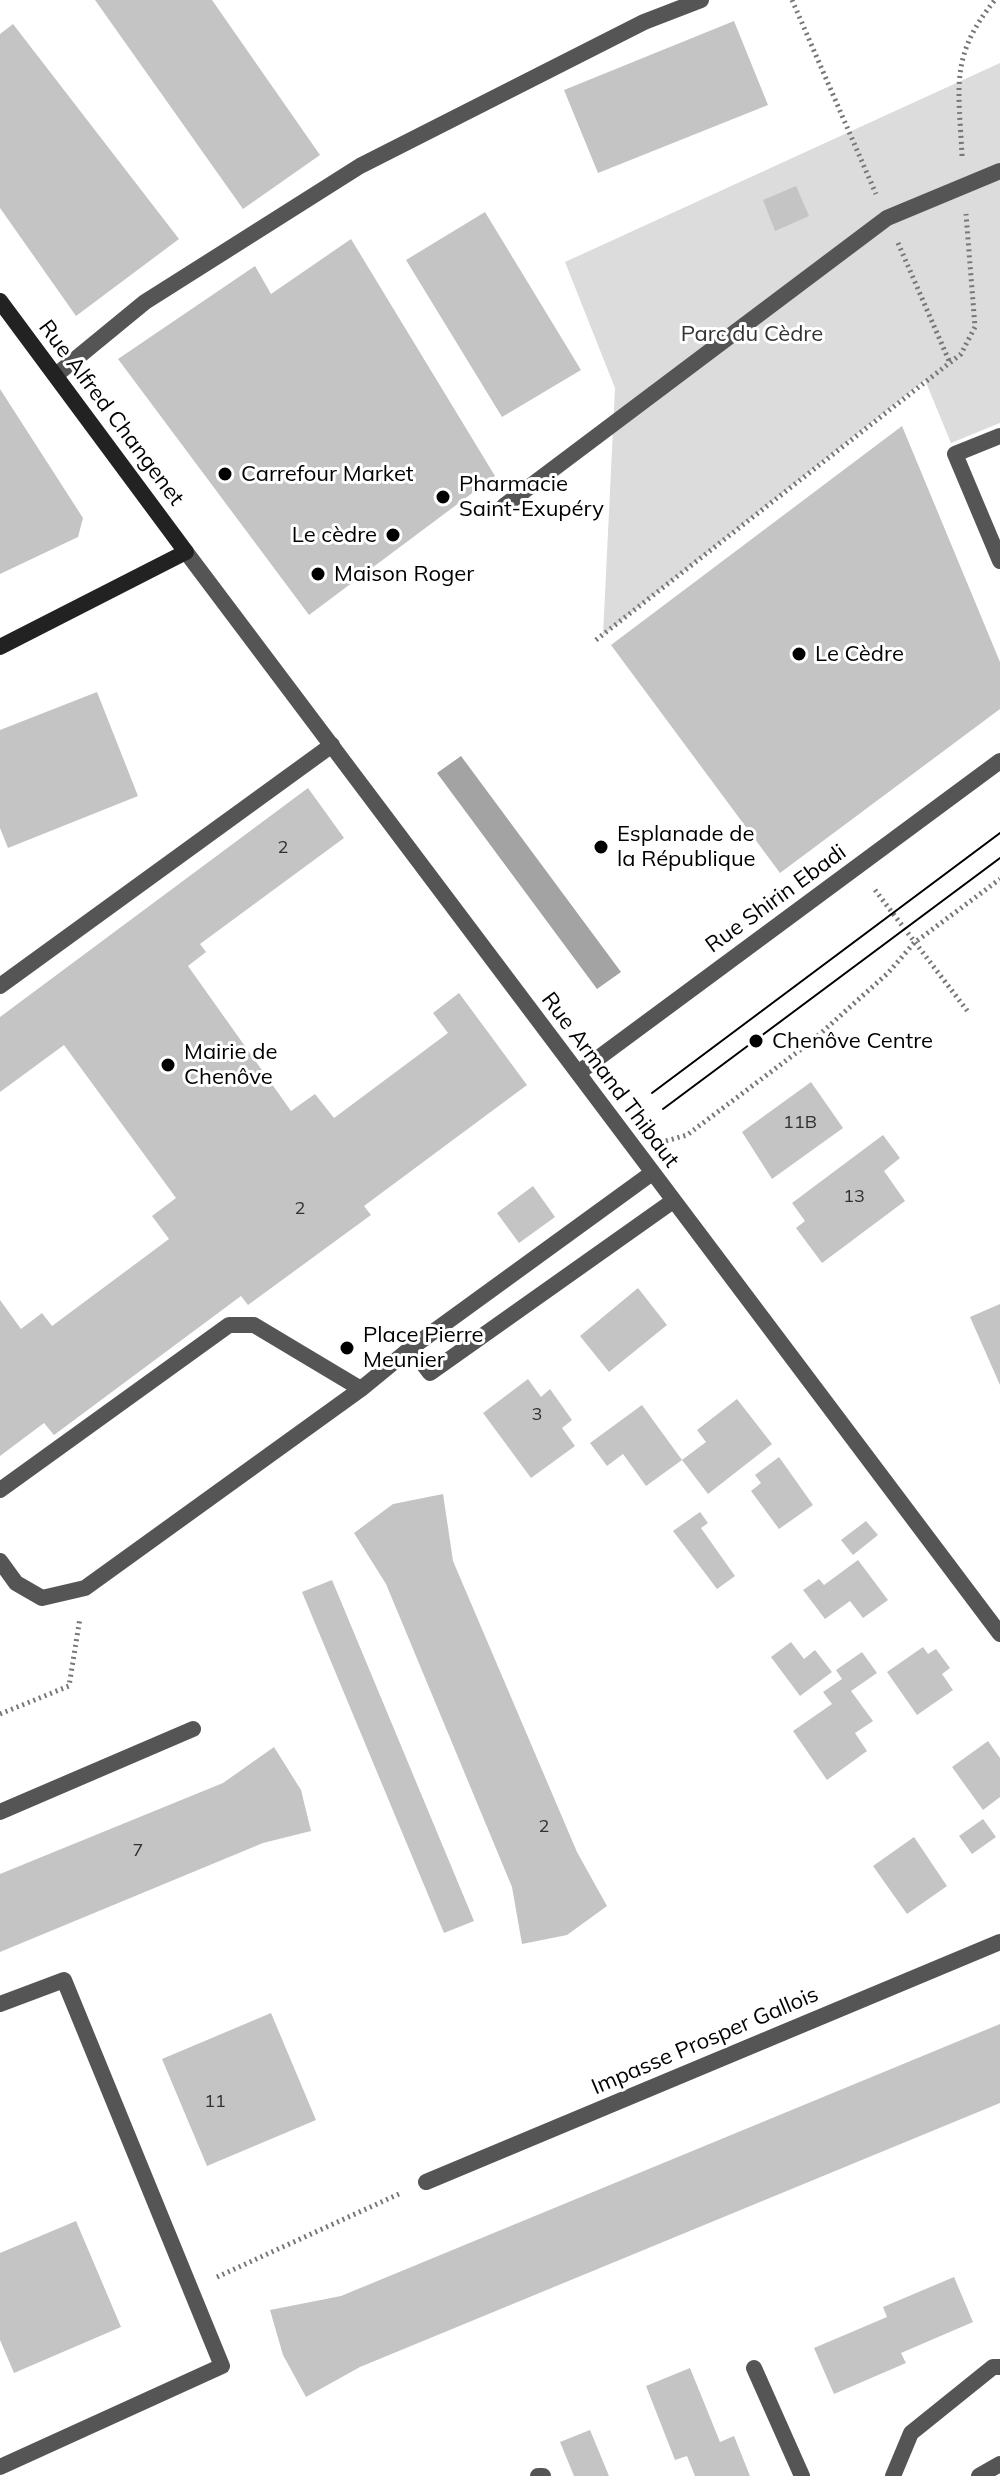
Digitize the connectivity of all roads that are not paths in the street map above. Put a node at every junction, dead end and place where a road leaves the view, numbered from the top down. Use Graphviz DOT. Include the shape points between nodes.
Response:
graph roads {
  1 [pos="701,0"];
  2 [pos="1000,171"];
  3 [pos="0,301"];
  4 [pos="56,375"];
  5 [pos="1000,436"];
  6 [pos="504,506"];
  7 [pos="186,552"];
  8 [pos="1000,561"];
  9 [pos="0,647"];
  10 [pos="332,745"];
  11 [pos="1000,761"];
  12 [pos="0,986"];
  13 [pos="578,1073"];
  14 [pos="652,1173"];
  15 [pos="673,1201"];
  16 [pos="411,1348"];
  17 [pos="361,1389"];
  18 [pos="0,1490"];
  19 [pos="0,1561"];
  20 [pos="1000,1634"];
  21 [pos="193,1729"];
  22 [pos="0,1812"];
  23 [pos="1000,1942"];
  24 [pos="0,2004"];
  25 [pos="426,2182"];
  26 [pos="1000,2367"];
  27 [pos="754,2368"];
  28 [pos="1000,2464"];
  29 [pos="0,2467"];
  30 [pos="802,2476"];
  31 [pos="893,2476"];
  32 [pos="979,2476"];
  1 -- 4 [label="street" via="644,22 360,166 145,302"];
  2 -- 6 [label="street" via="887,218"];
  3 -- 4 [label="street, Rue Alfred Changenet"];
  4 -- 7 [label="street, Rue Alfred Changenet"];
  5 -- 8 [label="street" via="955,454"];
  7 -- 9 [label="street"];
  7 -- 10 [label="street, Rue Armand Thibaut"];
  10 -- 12 [label="street"];
  10 -- 13 [label="street, Rue Armand Thibaut"];
  11 -- 13 [label="street, Rue Shirin Ebadi"];
  13 -- 14 [label="street, Rue Armand Thibaut"];
  14 -- 15 [label="street, Rue Armand Thibaut"];
  14 -- 16 [label="street"];
  15 -- 16 [label="street" via="430,1373"];
  15 -- 20 [label="street, Rue Armand Thibaut"];
  16 -- 17 [label="street"];
  17 -- 18 [label="street" via="254,1325 229,1325"];
  17 -- 19 [label="street" via="85,1588 42,1598 16,1583"];
  21 -- 22 [label="street"];
  23 -- 25 [label="street, Impasse Prosper Gallois"];
  24 -- 29 [label="street" via="64,1980 222,2366"];
  26 -- 31 [label="street" via="993,2367 911,2433"];
  27 -- 30 [label="street"];
  28 -- 32 [label="street"];
}
